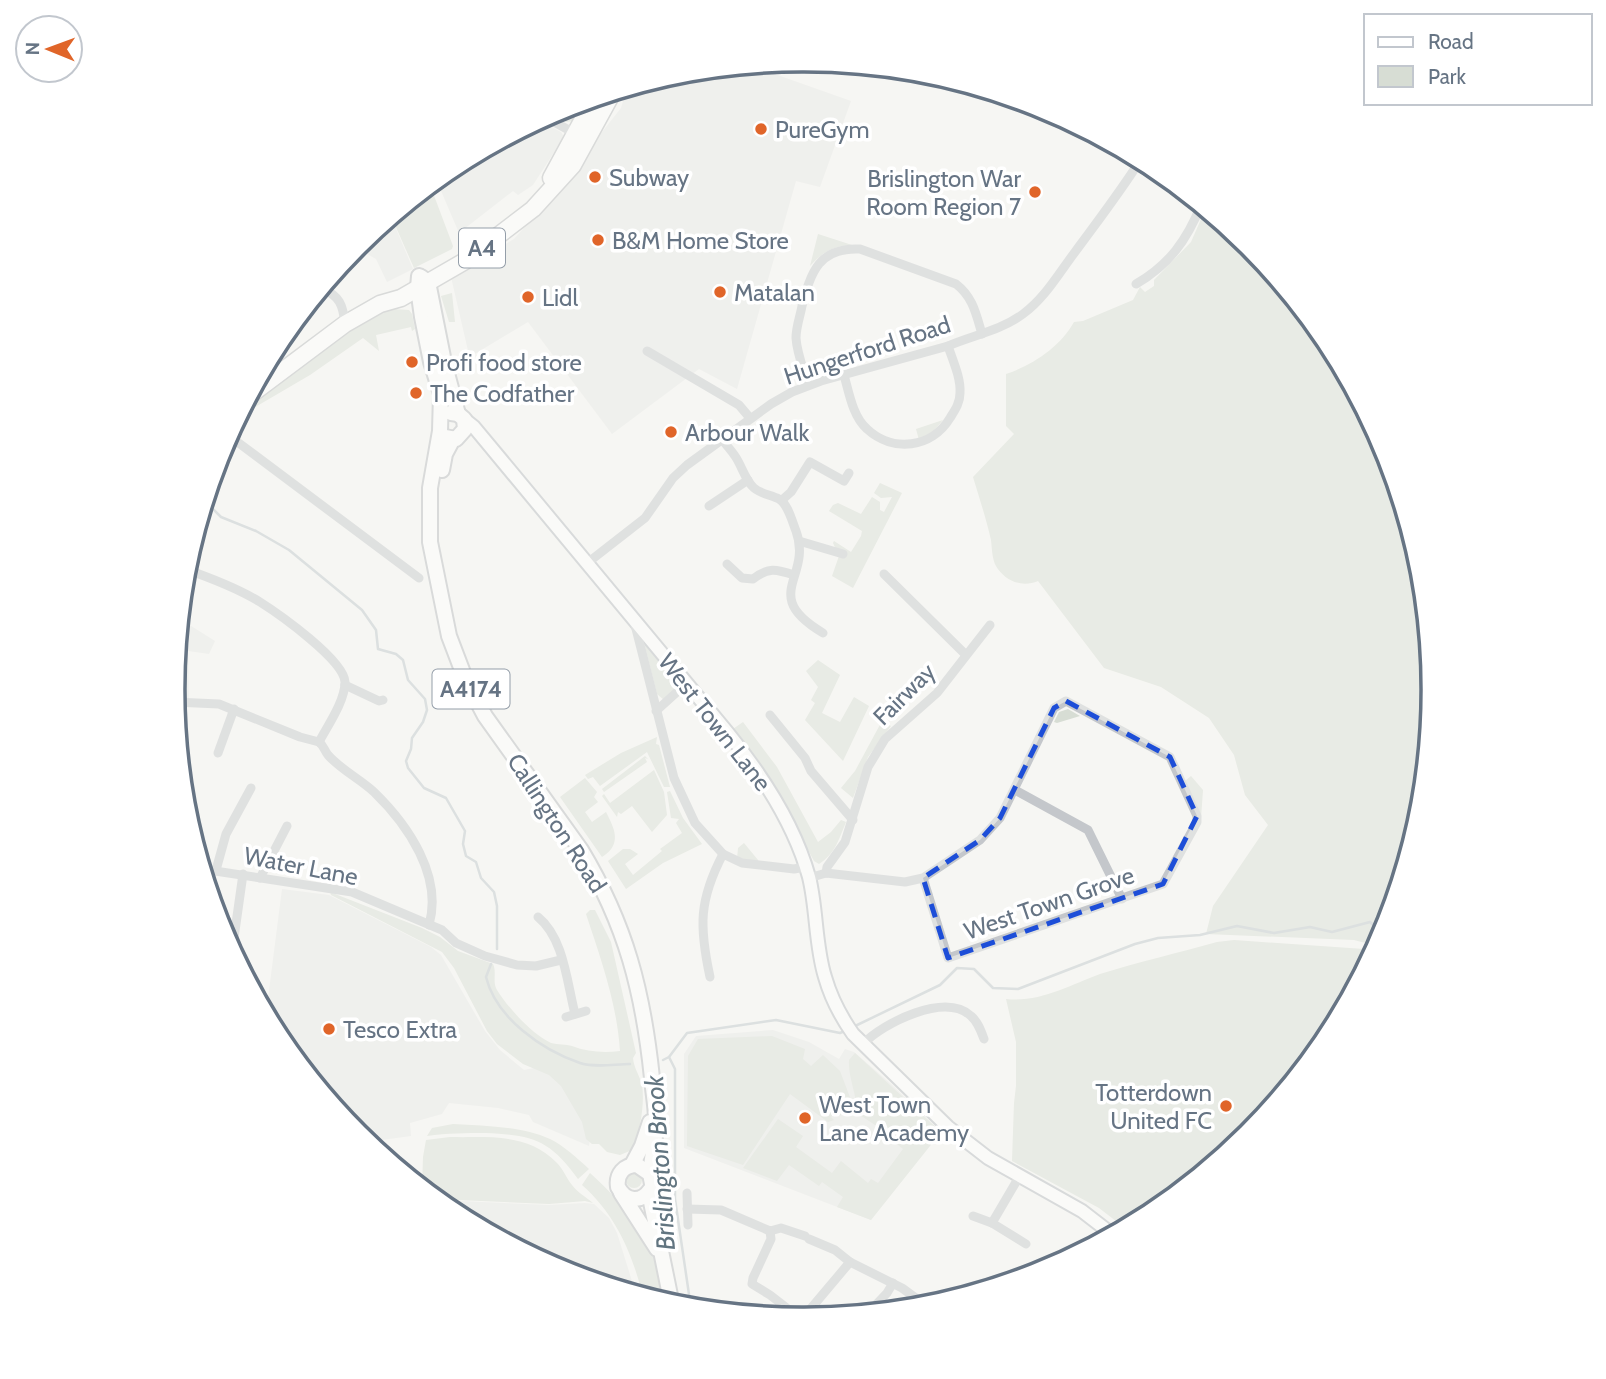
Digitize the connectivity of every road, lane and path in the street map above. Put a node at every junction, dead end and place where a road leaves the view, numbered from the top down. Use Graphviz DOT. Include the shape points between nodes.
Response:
graph roads {
  1 [pos="606,104"];
  2 [pos="588,111"];
  3 [pos="557,123"];
  4 [pos="576,134"];
  5 [pos="1135,169"];
  6 [pos="1198,215"];
  7 [pos="422,282"];
  8 [pos="1136,284"];
  9 [pos="330,293"];
  10 [pos="401,298"];
  11 [pos="380,304"];
  12 [pos="422,317"];
  13 [pos="345,324"];
  14 [pos="982,334"];
  15 [pos="948,346"];
  16 [pos="647,351"];
  17 [pos="844,375"];
  18 [pos="267,382"];
  19 [pos="808,386"];
  20 [pos="461,417"];
  21 [pos="750,418"];
  22 [pos="440,425"];
  23 [pos="456,438"];
  24 [pos="722,439"];
  25 [pos="237,442"];
  26 [pos="487,444"];
  27 [pos="849,473"];
  28 [pos="748,480"];
  29 [pos="782,500"];
  30 [pos="709,506"];
  31 [pos="799,541"];
  32 [pos="843,554"];
  33 [pos="435,562"];
  34 [pos="586,564"];
  35 [pos="727,564"];
  36 [pos="196,574"];
  37 [pos="884,574"];
  38 [pos="794,575"];
  39 [pos="419,578"];
  40 [pos="633,620"];
  41 [pos="990,625"];
  42 [pos="823,633"];
  43 [pos="966,655"];
  44 [pos="687,683"];
  45 [pos="345,685"];
  46 [pos="383,700"];
  47 [pos="186,703"];
  48 [pos="234,709"];
  49 [pos="656,711"];
  50 [pos="770,715"];
  51 [pos="319,742"];
  52 [pos="218,753"];
  53 [pos="251,789"];
  54 [pos="1015,790"];
  55 [pos="853,820"];
  56 [pos="287,826"];
  57 [pos="723,854"];
  58 [pos="212,870"];
  59 [pos="216,870"];
  60 [pos="807,873"];
  61 [pos="826,873"];
  62 [pos="243,874"];
  63 [pos="260,878"];
  64 [pos="923,878"];
  65 [pos="1122,899"];
  66 [pos="538,917"];
  67 [pos="429,925"];
  68 [pos="235,933"];
  69 [pos="561,960"];
  70 [pos="710,977"];
  71 [pos="586,1011"];
  72 [pos="984,1040"];
  73 [pos="863,1044"];
  74 [pos="653,1094"];
  75 [pos="632,1165"];
  76 [pos="650,1174"];
  77 [pos="1019,1177"];
  78 [pos="650,1190"];
  79 [pos="621,1193"];
  80 [pos="687,1193"];
  81 [pos="687,1209"];
  82 [pos="973,1216"];
  83 [pos="992,1223"];
  84 [pos="688,1225"];
  85 [pos="1104,1228"];
  86 [pos="770,1231"];
  87 [pos="1026,1244"];
  88 [pos="850,1262"];
  89 [pos="664,1266"];
  90 [pos="892,1283"];
  91 [pos="669,1292"];
  92 [pos="913,1297"];
  93 [pos="878,1303"];
  94 [pos="785,1307"];
  95 [pos="811,1307"];
  1 -- 7 [label="highway, A4" via="573,165 533,209 465,261"];
  2 -- 4 [label="highway, A4"];
  3 -- 4 [label="street"];
  4 -- 7 [label="highway, A4" via="535,197"];
  5 -- 14 [label="street, Hungerford Road" via="1041,298 1006,325"];
  6 -- 8 [label="street" via="1171,259"];
  7 -- 10 [label="highway, A4"];
  7 -- 11 [label="highway, A4" via="394,290"];
  7 -- 12 [label="main road, A4174"];
  7 -- 20 [label="main road, West Town Lane / A4174"];
  9 -- 13 [label="street" via="339,298"];
  10 -- 11 [label="highway, A4"];
  10 -- 12 [label="main road"];
  11 -- 13 [label="highway, A4"];
  12 -- 22 [label="main road, A4174" via="441,394"];
  13 -- 18 [label="highway, A4"];
  14 -- 15 [label="street, Hungerford Road"];
  14 -- 19 [label="street" via="972,300 956,284 860,249 846,249 820,262 810,276 796,339"];
  15 -- 17 [label="street, Hungerford Road"];
  15 -- 17 [label="street" via="960,386 959,402 944,427 918,444 901,445 866,429 857,417"];
  16 -- 21 [label="street" via="739,405"];
  17 -- 19 [label="street, Hungerford Road"];
  19 -- 21 [label="street, Hungerford Road"];
  20 -- 22 [label="main road" via="445,414"];
  20 -- 23 [label="main road, A4174" via="465,429"];
  20 -- 26 [label="main road, West Town Lane"];
  21 -- 24 [label="street, Hungerford Road"];
  22 -- 23 [label="main road" via="444,437"];
  22 -- 33 [label="main road, A4174" via="429,514"];
  23 -- 26 [label="main road"];
  23 -- 33 [label="main road, A4174" via="445,454 439,483"];
  24 -- 28 [label="street"];
  24 -- 34 [label="street, Hungerford Road" via="673,478 645,518"];
  25 -- 39 [label="street"];
  26 -- 34 [label="main road, West Town Lane"];
  27 -- 29 [label="street" via="844,481 810,462"];
  28 -- 29 [label="street" via="760,492"];
  28 -- 30 [label="street"];
  29 -- 31 [label="street"];
  31 -- 32 [label="street"];
  31 -- 38 [label="street"];
  33 -- 74 [label="main road, Callington Road / A4174" via="449,636 471,689 485,716 581,850 622,930 643,1012"];
  34 -- 40 [label="main road, West Town Lane"];
  35 -- 38 [label="street" via="742,578 753,579 775,568"];
  36 -- 45 [label="street" via="259,601 326,652 343,674"];
  37 -- 43 [label="street"];
  38 -- 42 [label="street" via="790,588 797,614"];
  40 -- 44 [label="main road, West Town Lane"];
  40 -- 49 [label="street, West Town Lane"];
  41 -- 43 [label="street, Fairway"];
  43 -- 55 [label="street, Fairway" via="937,693 885,739 868,767"];
  44 -- 49 [label="street"];
  44 -- 60 [label="main road, West Town Lane" via="749,759 787,821"];
  45 -- 46 [label="street"];
  45 -- 51 [label="street"];
  47 -- 48 [label="street"];
  48 -- 51 [label="street"];
  48 -- 52 [label="street"];
  49 -- 57 [label="street, West Town Lane" via="684,801 695,823"];
  50 -- 55 [label="street"];
  51 -- 67 [label="street" via="407,831 428,874 433,909"];
  53 -- 59 [label="street" via="226,834"];
  54 -- 64 [label="street" via="1000,818 980,840"];
  54 -- 65 [label="street" via="1088,831"];
  54 -- 65 [label="street, West Town Grove" via="1054,708 1066,701 1170,757 1197,822 1163,884"];
  55 -- 61 [label="street, Fairway"];
  56 -- 63 [label="street"];
  57 -- 60 [label="street" via="742,863"];
  57 -- 70 [label="street" via="704,898 702,924"];
  58 -- 59 [label="street, Water Lane"];
  59 -- 62 [label="street, Water Lane"];
  60 -- 61 [label="street"];
  60 -- 73 [label="main road, West Town Lane" via="824,977 845,1022"];
  61 -- 64 [label="street" via="905,882"];
  62 -- 63 [label="street, Water Lane"];
  62 -- 68 [label="street"];
  63 -- 67 [label="street, Water Lane" via="352,892"];
  64 -- 65 [label="street, West Town Grove" via="948,957"];
  66 -- 69 [label="street" via="555,937"];
  67 -- 69 [label="street, Water Lane" via="456,943 517,965"];
  69 -- 71 [label="street" via="571,1016"];
  72 -- 73 [label="street" via="969,1014 946,1007 916,1012"];
  73 -- 77 [label="main road, West Town Lane" via="947,1126"];
  74 -- 75 [label="main road, Callington Road / A4174" via="648,1131"];
  74 -- 76 [label="main road, Callington Road / A4174" via="656,1118"];
  75 -- 76 [label="main road"];
  75 -- 79 [label="main road, A4174" via="620,1172"];
  76 -- 78 [label="main road, A4174"];
  77 -- 83 [label="street"];
  77 -- 85 [label="main road, West Town Lane"];
  78 -- 79 [label="main road" via="636,1200"];
  78 -- 89 [label="main road, A4174"];
  79 -- 89 [label="main road, A4174"];
  80 -- 81 [label="street"];
  81 -- 84 [label="street"];
  81 -- 86 [label="street" via="721,1210"];
  82 -- 83 [label="street"];
  83 -- 87 [label="street"];
  86 -- 88 [label="street" via="781,1228 807,1238"];
  86 -- 94 [label="street" via="771,1239 752,1284"];
  88 -- 90 [label="street"];
  88 -- 95 [label="street"];
  89 -- 91 [label="main road, A4174"];
  90 -- 92 [label="street"];
  90 -- 93 [label="street"];
}
